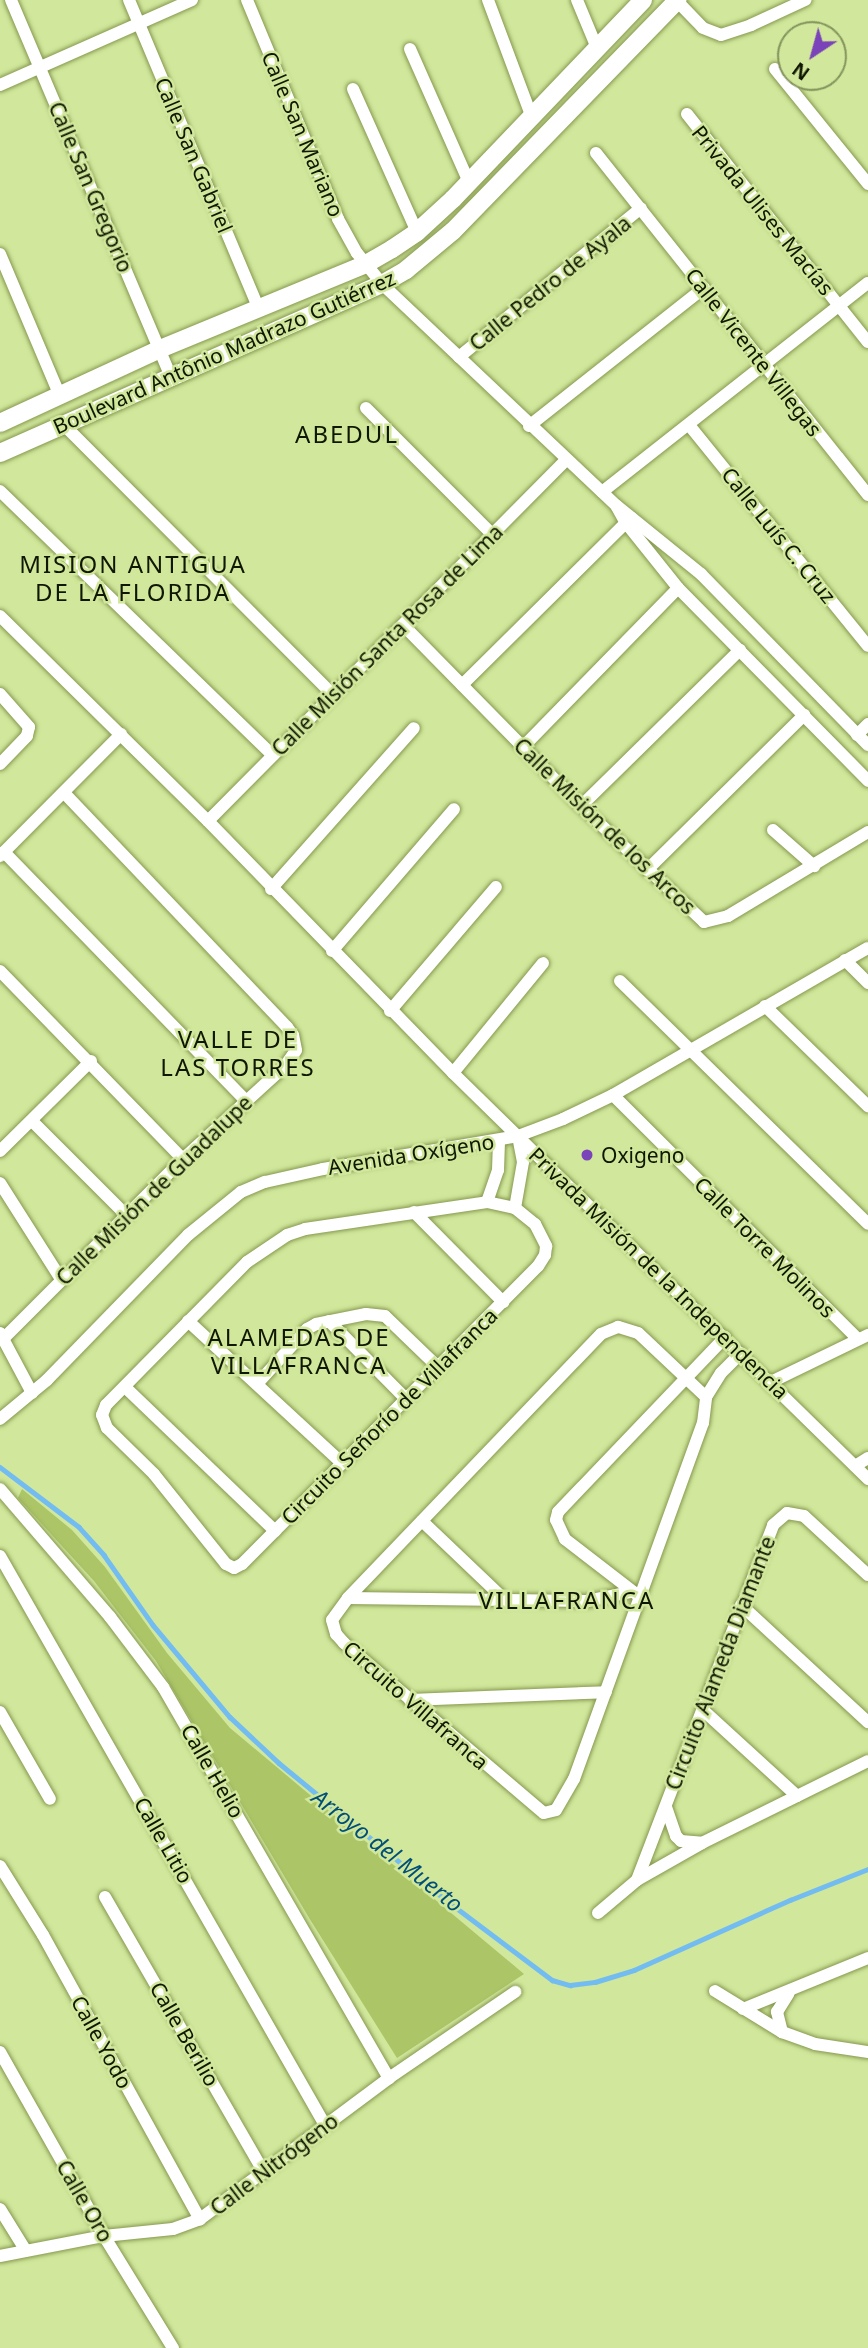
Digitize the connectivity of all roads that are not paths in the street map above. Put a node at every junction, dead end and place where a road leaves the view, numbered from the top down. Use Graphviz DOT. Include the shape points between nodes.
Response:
graph roads {
  1 [pos="11,0"];
  2 [pos="129,0"];
  3 [pos="192,0"];
  4 [pos="247,0"];
  5 [pos="488,0"];
  6 [pos="577,0"];
  7 [pos="643,0"];
  8 [pos="677,0"];
  9 [pos="805,0"];
  10 [pos="139,24"];
  11 [pos="597,48"];
  12 [pos="410,49"];
  13 [pos="40,67"];
  14 [pos="775,69"];
  15 [pos="0,85"];
  16 [pos="353,89"];
  17 [pos="687,114"];
  18 [pos="531,115"];
  19 [pos="596,153"];
  20 [pos="469,182"];
  21 [pos="868,184"];
  22 [pos="640,208"];
  23 [pos="417,232"];
  24 [pos="0,254"];
  25 [pos="366,264"];
  26 [pos="868,283"];
  27 [pos="382,284"];
  28 [pos="704,288"];
  29 [pos="839,306"];
  30 [pos="259,310"];
  31 [pos="868,342"];
  32 [pos="160,349"];
  33 [pos="459,357"];
  34 [pos="764,367"];
  35 [pos="170,375"];
  36 [pos="60,396"];
  37 [pos="366,408"];
  38 [pos="0,423"];
  39 [pos="63,424"];
  40 [pos="689,425"];
  41 [pos="529,426"];
  42 [pos="0,453"];
  43 [pos="566,460"];
  44 [pos="0,491"];
  45 [pos="603,492"];
  46 [pos="868,495"];
  47 [pos="629,520"];
  48 [pos="491,533"];
  49 [pos="678,588"];
  50 [pos="0,616"];
  51 [pos="404,626"];
  52 [pos="868,646"];
  53 [pos="740,650"];
  54 [pos="462,685"];
  55 [pos="0,694"];
  56 [pos="333,695"];
  57 [pos="804,715"];
  58 [pos="868,724"];
  59 [pos="414,728"];
  60 [pos="121,734"];
  61 [pos="856,734"];
  62 [pos="868,745"];
  63 [pos="523,747"];
  64 [pos="273,756"];
  65 [pos="0,764"];
  66 [pos="868,781"];
  67 [pos="65,794"];
  68 [pos="581,806"];
  69 [pos="454,809"];
  70 [pos="208,821"];
  71 [pos="772,830"];
  72 [pos="868,832"];
  73 [pos="2,854"];
  74 [pos="814,866"];
  75 [pos="647,870"];
  76 [pos="496,887"];
  77 [pos="271,889"];
  78 [pos="868,948"];
  79 [pos="332,951"];
  80 [pos="845,960"];
  81 [pos="543,963"];
  82 [pos="0,971"];
  83 [pos="620,981"];
  84 [pos="868,983"];
  85 [pos="765,1006"];
  86 [pos="390,1011"];
  87 [pos="693,1050"];
  88 [pos="91,1061"];
  89 [pos="453,1073"];
  90 [pos="613,1095"];
  91 [pos="246,1101"];
  92 [pos="868,1106"];
  93 [pos="33,1122"];
  94 [pos="517,1136"];
  95 [pos="499,1140"];
  96 [pos="0,1152"];
  97 [pos="183,1159"];
  98 [pos="0,1183"];
  99 [pos="487,1202"];
  100 [pos="516,1208"];
  101 [pos="414,1212"];
  102 [pos="127,1216"];
  103 [pos="868,1224"];
  104 [pos="61,1279"];
  105 [pos="503,1301"];
  106 [pos="188,1321"];
  107 [pos="330,1321"];
  108 [pos="2,1335"];
  109 [pos="863,1337"];
  110 [pos="725,1338"];
  111 [pos="741,1353"];
  112 [pos="438,1367"];
  113 [pos="687,1378"];
  114 [pos="771,1382"];
  115 [pos="257,1384"];
  116 [pos="125,1387"];
  117 [pos="32,1393"];
  118 [pos="706,1397"];
  119 [pos="406,1399"];
  120 [pos="0,1419"];
  121 [pos="868,1458"];
  122 [pos="342,1463"];
  123 [pos="855,1466"];
  124 [pos="868,1479"];
  125 [pos="0,1489"];
  126 [pos="422,1521"];
  127 [pos="275,1531"];
  128 [pos="0,1556"];
  129 [pos="868,1575"];
  130 [pos="635,1595"];
  131 [pos="348,1598"];
  132 [pos="506,1601"];
  133 [pos="741,1605"];
  134 [pos="606,1692"];
  135 [pos="410,1700"];
  136 [pos="704,1711"];
  137 [pos="0,1712"];
  138 [pos="868,1722"];
  139 [pos="868,1761"];
  140 [pos="797,1796"];
  141 [pos="50,1799"];
  142 [pos="666,1807"];
  143 [pos="702,1843"];
  144 [pos="0,1866"];
  145 [pos="637,1880"];
  146 [pos="105,1897"];
  147 [pos="598,1913"];
  148 [pos="868,1958"];
  149 [pos="715,1991"];
  150 [pos="515,1992"];
  151 [pos="789,1993"];
  152 [pos="743,2009"];
  153 [pos="782,2032"];
  154 [pos="0,2052"];
  155 [pos="868,2052"];
  156 [pos="389,2078"];
  157 [pos="325,2125"];
  158 [pos="264,2172"];
  159 [pos="0,2209"];
  160 [pos="200,2219"];
  161 [pos="104,2236"];
  162 [pos="26,2251"];
  163 [pos="0,2256"];
  164 [pos="173,2348"];
  1 -- 13 [label="street, Calle San Gregorio"];
  2 -- 10 [label="street, Calle San Gabriel"];
  3 -- 10 [label="street"];
  4 -- 25 [label="street, Calle San Mariano" via="338,219"];
  5 -- 18 [label="street"];
  6 -- 11 [label="street"];
  7 -- 11 [label="street, Boulevard Antônio Madrazo Gutiérrez"];
  8 -- 9 [label="street" via="703,28 722,35"];
  8 -- 27 [label="street, Boulevard Antônio Madrazo Gutiérrez" via="453,231"];
  10 -- 13 [label="street"];
  10 -- 30 [label="street, Calle San Gabriel"];
  11 -- 18 [label="street, Boulevard Antônio Madrazo Gutiérrez"];
  12 -- 20 [label="street"];
  13 -- 15 [label="street"];
  13 -- 32 [label="street, Calle San Gregorio"];
  14 -- 21 [label="street"];
  16 -- 23 [label="street"];
  17 -- 29 [label="street, Privada Ulises Macías"];
  18 -- 20 [label="street, Boulevard Antônio Madrazo Gutiérrez"];
  19 -- 22 [label="street, Calle Vicente Villegas"];
  20 -- 23 [label="street, Boulevard Antônio Madrazo Gutiérrez"];
  22 -- 28 [label="street, Calle Vicente Villegas"];
  22 -- 33 [label="street, Calle Pedro de Ayala"];
  23 -- 25 [label="street, Boulevard Antônio Madrazo Gutiérrez"];
  24 -- 36 [label="street"];
  25 -- 27 [label="street, Calle San Mariano"];
  25 -- 30 [label="street, Boulevard Antônio Madrazo Gutiérrez"];
  26 -- 29 [label="street"];
  27 -- 33 [label="street, Calle San Mariano"];
  27 -- 35 [label="street, Boulevard Antônio Madrazo Gutiérrez"];
  28 -- 34 [label="street, Calle Vicente Villegas"];
  28 -- 41 [label="street"];
  29 -- 31 [label="street, Privada Ulises Macías"];
  29 -- 34 [label="street"];
  30 -- 32 [label="street, Boulevard Antônio Madrazo Gutiérrez"];
  32 -- 35 [label="street, Calle San Gregorio"];
  32 -- 36 [label="street, Boulevard Antônio Madrazo Gutiérrez"];
  33 -- 41 [label="street, Calle San Mariano"];
  34 -- 40 [label="street"];
  34 -- 46 [label="street, Calle Vicente Villegas"];
  35 -- 39 [label="street, Boulevard Antônio Madrazo Gutiérrez"];
  36 -- 38 [label="street, Boulevard Antônio Madrazo Gutiérrez"];
  37 -- 48 [label="street"];
  39 -- 42 [label="street, Boulevard Antônio Madrazo Gutiérrez"];
  39 -- 56 [label="street"];
  40 -- 45 [label="street"];
  40 -- 52 [label="street, Calle Luís C. Cruz"];
  41 -- 43 [label="street, Calle San Mariano"];
  43 -- 45 [label="street, Calle San Mariano"];
  43 -- 48 [label="street, Calle Misión Santa Rosa de Lima"];
  44 -- 64 [label="street"];
  45 -- 47 [label="street, Calle San Mariano"];
  47 -- 49 [label="street"];
  47 -- 54 [label="street"];
  47 -- 61 [label="street" via="701,574"];
  48 -- 51 [label="street, Calle Misión Santa Rosa de Lima"];
  49 -- 53 [label="street"];
  49 -- 63 [label="street"];
  50 -- 60 [label="street, Privada Misión de la Independencia"];
  51 -- 54 [label="street, Calle Misión de los Arcos"];
  51 -- 56 [label="street, Calle Misión Santa Rosa de Lima"];
  53 -- 57 [label="street"];
  53 -- 68 [label="street"];
  54 -- 63 [label="street, Calle Misión de los Arcos"];
  55 -- 65 [label="street" via="29,727 27,736"];
  56 -- 64 [label="street, Calle Misión Santa Rosa de Lima"];
  57 -- 66 [label="street"];
  57 -- 75 [label="street"];
  58 -- 61 [label="street"];
  59 -- 77 [label="street"];
  60 -- 67 [label="street"];
  60 -- 70 [label="street, Privada Misión de la Independencia"];
  61 -- 62 [label="street"];
  63 -- 68 [label="street, Calle Misión de los Arcos"];
  64 -- 70 [label="street, Calle Misión Santa Rosa de Lima"];
  67 -- 73 [label="street"];
  67 -- 91 [label="street, Calle Misión de Guadalupe" via="293,1035 296,1050 292,1057"];
  68 -- 75 [label="street, Calle Misión de los Arcos"];
  69 -- 79 [label="street"];
  70 -- 77 [label="street, Privada Misión de la Independencia"];
  71 -- 74 [label="street"];
  72 -- 74 [label="street, Calle Misión de los Arcos"];
  73 -- 91 [label="street"];
  74 -- 75 [label="street, Calle Misión de los Arcos" via="710,922 688,910"];
  76 -- 86 [label="street"];
  77 -- 79 [label="street, Privada Misión de la Independencia"];
  78 -- 80 [label="street, Avenida Oxígeno"];
  79 -- 86 [label="street, Privada Misión de la Independencia"];
  80 -- 84 [label="street"];
  80 -- 85 [label="street, Avenida Oxígeno"];
  81 -- 89 [label="street"];
  82 -- 88 [label="street"];
  83 -- 87 [label="street"];
  85 -- 87 [label="street, Avenida Oxígeno"];
  85 -- 92 [label="street"];
  86 -- 89 [label="street, Privada Misión de la Independencia"];
  87 -- 90 [label="street, Avenida Oxígeno"];
  87 -- 103 [label="street"];
  88 -- 93 [label="street"];
  88 -- 97 [label="street"];
  89 -- 94 [label="street, Privada Misión de la Independencia"];
  90 -- 94 [label="street, Avenida Oxígeno"];
  90 -- 109 [label="street, Calle Torre Molinos"];
  91 -- 97 [label="street, Calle Misión de Guadalupe"];
  93 -- 96 [label="street"];
  93 -- 102 [label="street"];
  94 -- 95 [label="street, Avenida Oxígeno"];
  94 -- 100 [label="street" via="523,1162"];
  94 -- 110 [label="street, Privada Misión de la Independencia"];
  95 -- 99 [label="street" via="498,1170"];
  95 -- 117 [label="street, Avenida Oxígeno" via="323,1169 241,1192 188,1235"];
  97 -- 102 [label="street, Calle Misión de Guadalupe"];
  98 -- 104 [label="street"];
  99 -- 100 [label="street, Circuito Señorío de Villafranca"];
  99 -- 101 [label="street, Circuito Señorío de Villafranca"];
  100 -- 105 [label="street, Circuito Señorío de Villafranca" via="542,1234 545,1255"];
  101 -- 105 [label="street, Circuito Señorío de Villafranca"];
  101 -- 106 [label="street, Circuito Señorío de Villafranca" via="287,1235 247,1262"];
  102 -- 104 [label="street, Calle Misión de Guadalupe"];
  104 -- 108 [label="street, Calle Misión de Guadalupe"];
  105 -- 112 [label="street, Circuito Señorío de Villafranca"];
  106 -- 115 [label="street"];
  106 -- 116 [label="street, Circuito Señorío de Villafranca"];
  107 -- 112 [label="street" via="366,1314 385,1316"];
  107 -- 115 [label="street" via="307,1329"];
  107 -- 119 [label="street"];
  108 -- 117 [label="street"];
  109 -- 114 [label="street"];
  110 -- 111 [label="street, Privada Misión de la Independencia"];
  110 -- 113 [label="street"];
  111 -- 114 [label="street, Privada Misión de la Independencia"];
  111 -- 118 [label="street, Circuito Villafranca"];
  112 -- 119 [label="street, Circuito Señorío de Villafranca"];
  113 -- 118 [label="street, Circuito Villafranca"];
  113 -- 126 [label="street, Circuito Villafranca" via="638,1333 610,1329 592,1342"];
  113 -- 130 [label="street" via="558,1512 556,1520 565,1539"];
  114 -- 123 [label="street, Privada Misión de la Independencia"];
  115 -- 122 [label="street"];
  116 -- 127 [label="street, Circuito Señorío de Villafranca"];
  116 -- 127 [label="street, Circuito Señorío de Villafranca" via="103,1411 107,1428 155,1474 226,1564 242,1564"];
  117 -- 120 [label="street, Avenida Oxígeno"];
  118 -- 130 [label="street, Circuito Villafranca" via="703,1423"];
  119 -- 122 [label="street, Circuito Señorío de Villafranca"];
  121 -- 123 [label="street"];
  122 -- 127 [label="street, Circuito Señorío de Villafranca"];
  123 -- 124 [label="street, Privada Misión de la Independencia"];
  125 -- 156 [label="street, Calle Helio" via="110,1617 163,1687"];
  126 -- 131 [label="street, Circuito Villafranca"];
  126 -- 132 [label="street"];
  128 -- 157 [label="street, Calle Litio"];
  129 -- 133 [label="street, Circuito Alameda Diamante" via="817,1525 804,1516 787,1513 767,1533"];
  130 -- 132 [label="street"];
  130 -- 134 [label="street, Circuito Villafranca"];
  131 -- 132 [label="street"];
  131 -- 135 [label="street, Circuito Villafranca" via="332,1619 336,1634"];
  133 -- 136 [label="street, Circuito Alameda Diamante"];
  133 -- 138 [label="street"];
  134 -- 135 [label="street"];
  134 -- 135 [label="street, Circuito Villafranca" via="568,1794 550,1814 528,1802"];
  136 -- 140 [label="street"];
  136 -- 142 [label="street, Circuito Alameda Diamante"];
  137 -- 141 [label="street"];
  139 -- 140 [label="street"];
  140 -- 143 [label="street"];
  142 -- 143 [label="street, Circuito Alameda Diamante" via="676,1836 681,1841"];
  142 -- 145 [label="street"];
  143 -- 145 [label="street"];
  144 -- 160 [label="street, Calle Yodo"];
  145 -- 147 [label="street"];
  146 -- 158 [label="street, Calle Berilio"];
  148 -- 151 [label="street"];
  149 -- 152 [label="street"];
  150 -- 156 [label="street, Calle Nitrógeno"];
  151 -- 152 [label="street"];
  151 -- 153 [label="street" via="777,2012"];
  152 -- 153 [label="street"];
  153 -- 155 [label="street" via="815,2044"];
  154 -- 161 [label="street, Calle Oro"];
  156 -- 157 [label="street, Calle Nitrógeno"];
  157 -- 158 [label="street, Calle Nitrógeno"];
  158 -- 160 [label="street, Calle Nitrógeno"];
  159 -- 162 [label="street"];
  160 -- 161 [label="street, Calle Nitrógeno" via="173,2229"];
  161 -- 162 [label="street, Calle Nitrógeno"];
  161 -- 164 [label="street, Calle Oro"];
  162 -- 163 [label="street, Calle Nitrógeno"];
}
